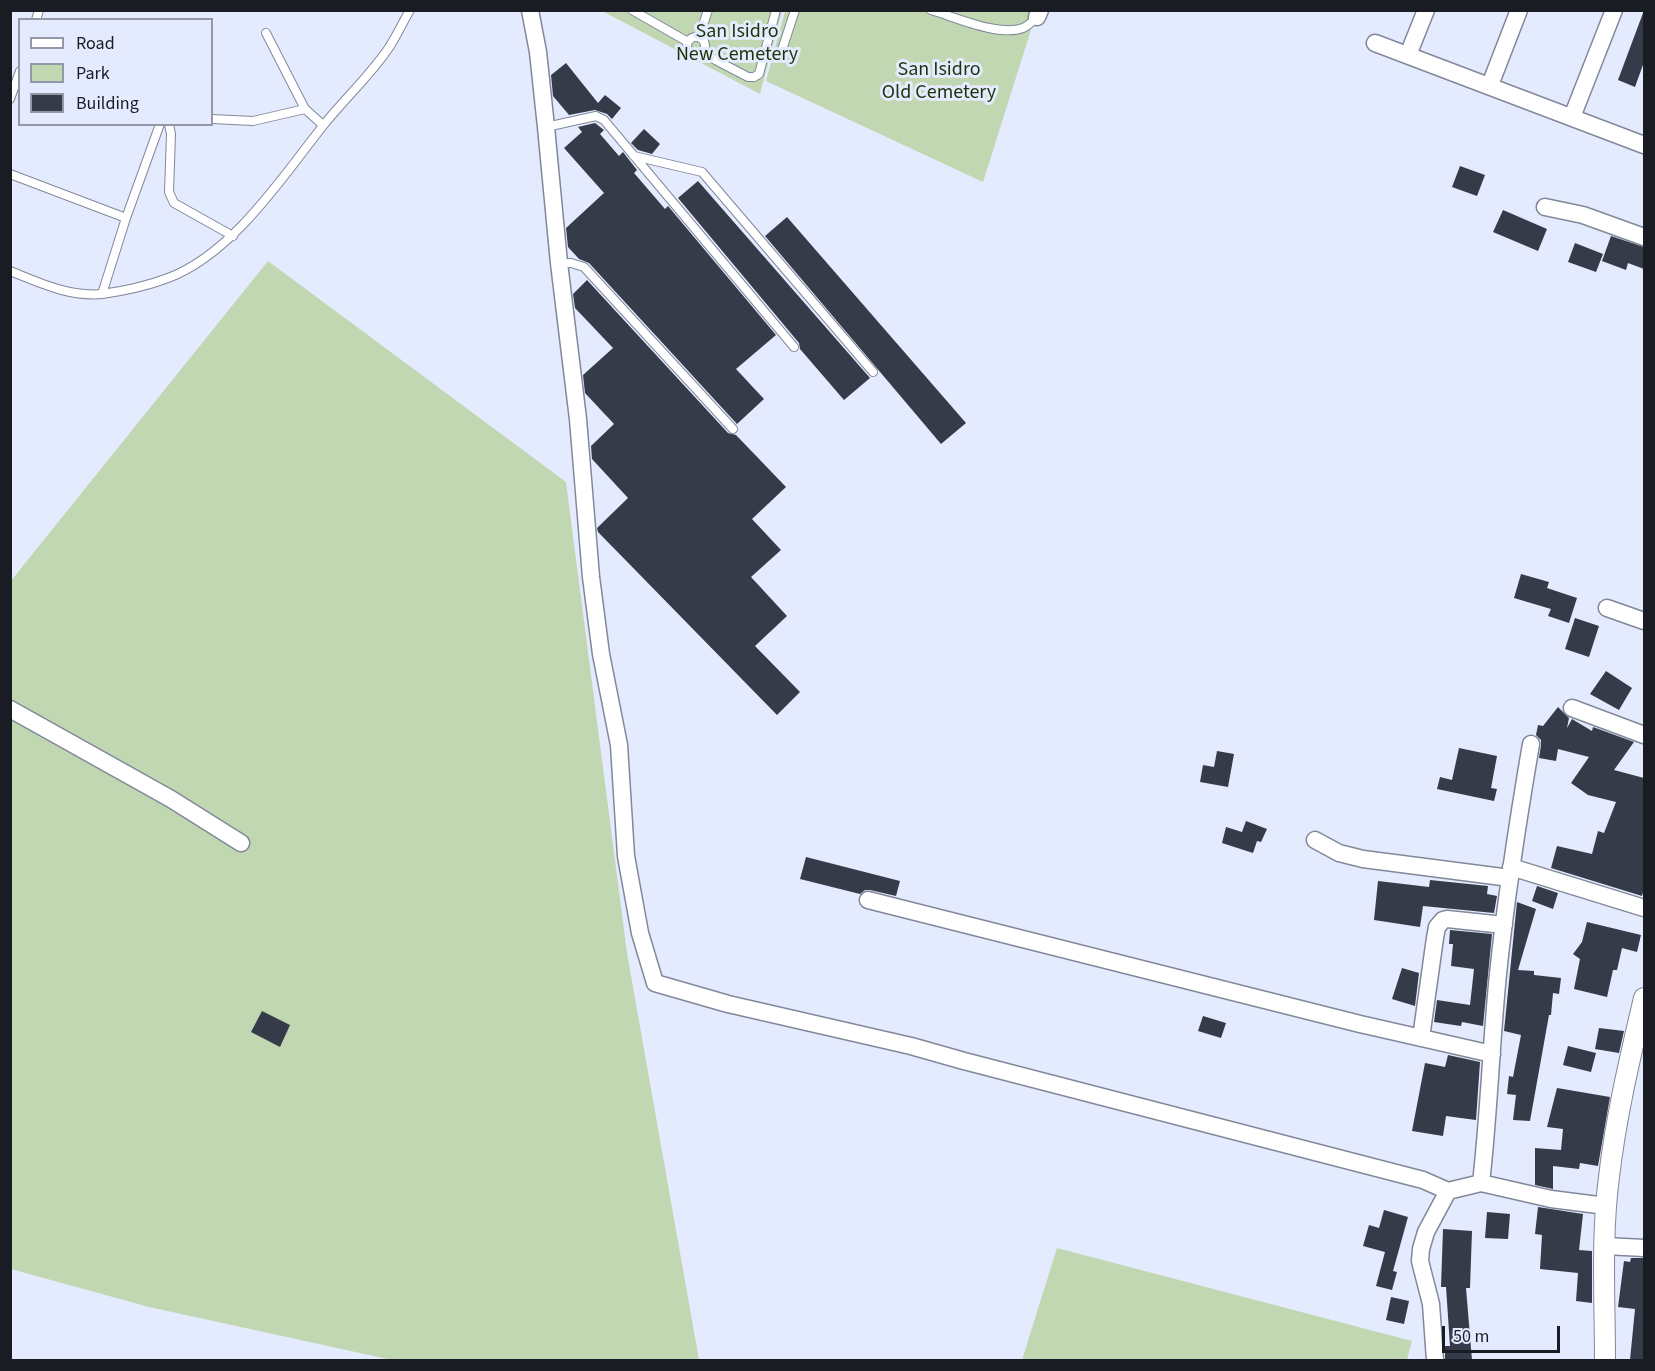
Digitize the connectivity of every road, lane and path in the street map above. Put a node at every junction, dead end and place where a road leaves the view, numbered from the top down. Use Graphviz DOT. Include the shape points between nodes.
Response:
graph roads {
  1 [pos="410,10"];
  2 [pos="530,10"];
  3 [pos="632,10"];
  4 [pos="708,10"];
  5 [pos="776,10"];
  6 [pos="795,10"];
  7 [pos="931,10"];
  8 [pos="1426,10"];
  9 [pos="1520,10"];
  10 [pos="1614,10"];
  11 [pos="642,13"];
  12 [pos="1039,14"];
  13 [pos="266,33"];
  14 [pos="699,37"];
  15 [pos="687,42"];
  16 [pos="1375,43"];
  17 [pos="702,53"];
  18 [pos="782,53"];
  19 [pos="1408,55"];
  20 [pos="18,77"];
  21 [pos="1490,85"];
  22 [pos="10,99"];
  23 [pos="305,109"];
  24 [pos="1572,117"];
  25 [pos="213,118"];
  26 [pos="323,125"];
  27 [pos="159,126"];
  28 [pos="169,126"];
  29 [pos="546,127"];
  30 [pos="1644,145"];
  31 [pos="633,156"];
  32 [pos="10,174"];
  33 [pos="1545,207"];
  34 [pos="126,218"];
  35 [pos="233,236"];
  36 [pos="1644,237"];
  37 [pos="559,263"];
  38 [pos="10,271"];
  39 [pos="102,294"];
  40 [pos="794,347"];
  41 [pos="873,372"];
  42 [pos="734,429"];
  43 [pos="1607,608"];
  44 [pos="1644,621"];
  45 [pos="1572,708"];
  46 [pos="10,709"];
  47 [pos="1644,735"];
  48 [pos="1531,744"];
  49 [pos="1315,840"];
  50 [pos="241,843"];
  51 [pos="1511,873"];
  52 [pos="868,900"];
  53 [pos="1644,908"];
  54 [pos="1504,925"];
  55 [pos="1644,998"];
  56 [pos="1421,1038"];
  57 [pos="1492,1054"];
  58 [pos="1481,1184"];
  59 [pos="1448,1191"];
  60 [pos="1606,1206"];
  61 [pos="1605,1246"];
  62 [pos="1644,1248"];
  63 [pos="1435,1360"];
  64 [pos="1605,1360"];
  1 -- 26 [label="lane" via="389,47"];
  2 -- 29 [label="street"];
  3 -- 11 [label="lane"];
  4 -- 14 [label="lane"];
  5 -- 17 [label="lane" via="759,74 754,77"];
  6 -- 18 [label="lane"];
  7 -- 12 [label="lane" via="998,30 1025,28"];
  8 -- 19 [label="street"];
  9 -- 21 [label="street"];
  10 -- 24 [label="street"];
  11 -- 15 [label="lane"];
  13 -- 23 [label="lane"];
  14 -- 15 [label="lane"];
  14 -- 17 [label="lane" via="706,44"];
  15 -- 17 [label="lane" via="693,54"];
  16 -- 19 [label="street"];
  19 -- 21 [label="street"];
  20 -- 22 [label="lane"];
  21 -- 24 [label="street"];
  23 -- 25 [label="lane" via="253,121"];
  23 -- 26 [label="lane"];
  24 -- 30 [label="street"];
  26 -- 35 [label="lane"];
  27 -- 34 [label="lane"];
  28 -- 35 [label="lane" via="169,192 174,203"];
  29 -- 31 [label="lane" via="596,116 604,120"];
  29 -- 37 [label="street"];
  31 -- 40 [label="lane"];
  31 -- 41 [label="lane" via="702,172"];
  32 -- 34 [label="lane"];
  33 -- 36 [label="street" via="1583,215"];
  34 -- 39 [label="lane"];
  35 -- 39 [label="lane" via="170,278"];
  37 -- 42 [label="lane" via="584,267"];
  37 -- 59 [label="street" via="578,419 591,577 619,745 626,856 640,933 655,983 1423,1180"];
  38 -- 39 [label="lane" via="60,290 86,296"];
  43 -- 44 [label="street"];
  45 -- 47 [label="street"];
  46 -- 50 [label="street"];
  48 -- 51 [label="street"];
  49 -- 51 [label="street" via="1339,853 1363,859"];
  51 -- 53 [label="street"];
  51 -- 54 [label="street"];
  52 -- 56 [label="street"];
  54 -- 56 [label="street" via="1447,919 1439,924"];
  54 -- 57 [label="street"];
  55 -- 60 [label="street" via="1622,1090"];
  56 -- 57 [label="street"];
  57 -- 58 [label="street"];
  58 -- 59 [label="street"];
  58 -- 60 [label="street"];
  59 -- 63 [label="street" via="1426,1233 1420,1261 1431,1304"];
  60 -- 61 [label="street"];
  61 -- 62 [label="street"];
  61 -- 64 [label="street"];
}
